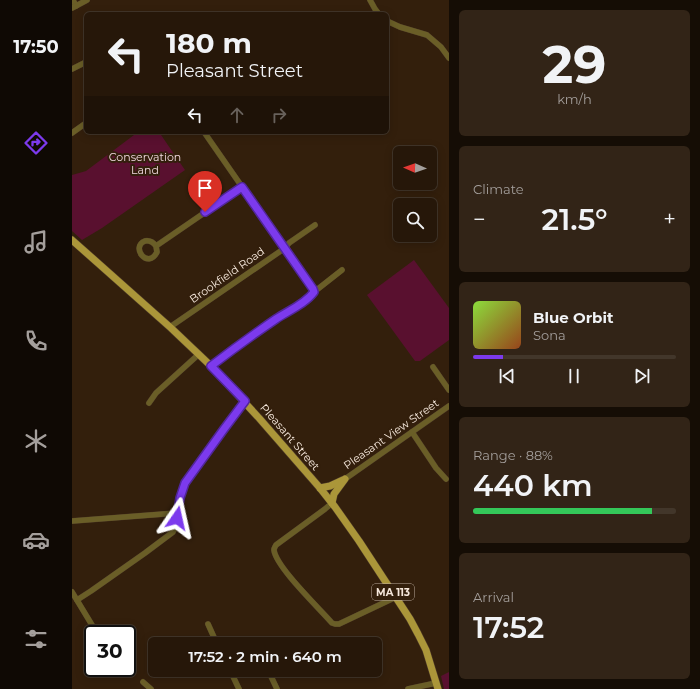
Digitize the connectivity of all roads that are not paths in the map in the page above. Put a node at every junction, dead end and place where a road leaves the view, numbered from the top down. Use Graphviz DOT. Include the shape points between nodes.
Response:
graph roads {
  1 [pos="87,0"];
  2 [pos="370,0"];
  3 [pos="74,4"];
  4 [pos="377,12"];
  5 [pos="389,22"];
  6 [pos="449,58"];
  7 [pos="84,63"];
  8 [pos="72,68"];
  9 [pos="84,124"];
  10 [pos="72,133"];
  11 [pos="205,134"];
  12 [pos="242,187"];
  13 [pos="315,225"];
  14 [pos="72,240"];
  15 [pos="156,246"];
  16 [pos="284,248"];
  17 [pos="342,270"];
  18 [pos="314,292"];
  19 [pos="170,327"];
  20 [pos="199,354"];
  21 [pos="211,366"];
  22 [pos="433,367"];
  23 [pos="449,390"];
  24 [pos="245,401"];
  25 [pos="149,403"];
  26 [pos="449,406"];
  27 [pos="412,432"];
  28 [pos="345,479"];
  29 [pos="446,479"];
  30 [pos="320,488"];
  31 [pos="332,502"];
  32 [pos="177,513"];
  33 [pos="72,521"];
  34 [pos="72,592"];
  35 [pos="396,596"];
  36 [pos="77,600"];
  37 [pos="208,624"];
  38 [pos="92,625"];
  39 [pos="214,637"];
  40 [pos="233,677"];
  41 [pos="271,677"];
  42 [pos="143,682"];
  43 [pos="437,686"];
  44 [pos="151,689"];
  45 [pos="239,689"];
  46 [pos="277,689"];
  47 [pos="408,689"];
  1 -- 3 [label="street"];
  2 -- 4 [label="street"];
  5 -- 6 [label="street" via="427,35"];
  7 -- 8 [label="street"];
  9 -- 10 [label="street"];
  11 -- 12 [label="street"];
  12 -- 15 [label="street"];
  12 -- 16 [label="street"];
  13 -- 16 [label="street, Brookfield Road"];
  14 -- 19 [label="main road, Pleasant Street / MA 113"];
  16 -- 18 [label="street"];
  16 -- 19 [label="street, Brookfield Road"];
  17 -- 18 [label="street"];
  18 -- 21 [label="street"];
  19 -- 20 [label="main road, Pleasant Street / MA 113"];
  20 -- 21 [label="main road, Pleasant Street / MA 113"];
  20 -- 25 [label="street" via="156,393"];
  21 -- 24 [label="main road, Pleasant Street / MA 113"];
  22 -- 23 [label="street"];
  24 -- 30 [label="main road, Pleasant Street / MA 113"];
  24 -- 32 [label="street" via="185,483"];
  26 -- 27 [label="street, Pleasant View Street"];
  27 -- 28 [label="street, Pleasant View Street"];
  27 -- 29 [label="street"];
  28 -- 30 [label="main road"];
  28 -- 31 [label="main road" via="334,494"];
  30 -- 31 [label="main road, Pleasant Street / MA 113"];
  31 -- 35 [label="main road, Pleasant Street / MA 113"];
  31 -- 35 [label="street" via="274,547 284,570 335,624"];
  32 -- 33 [label="street"];
  32 -- 36 [label="street" via="173,532"];
  34 -- 36 [label="street"];
  35 -- 43 [label="main road, Pleasant Street / MA 113" via="426,650"];
  36 -- 38 [label="street"];
  37 -- 39 [label="street"];
  40 -- 45 [label="street"];
  41 -- 46 [label="street"];
  42 -- 44 [label="street"];
  43 -- 47 [label="street"];
}
